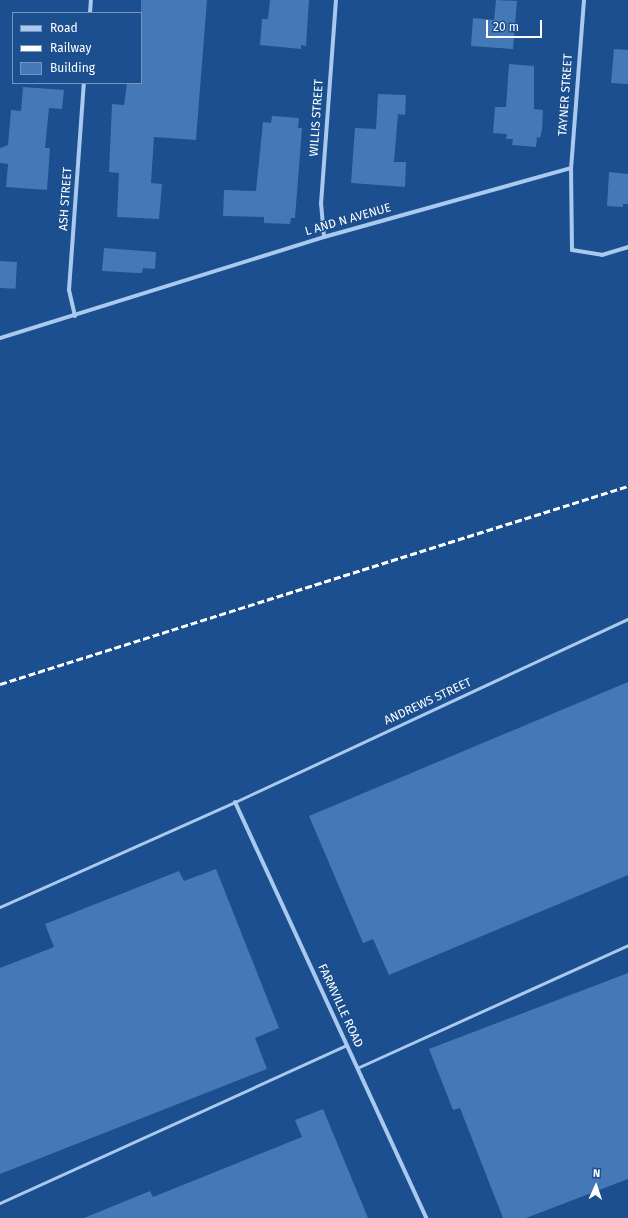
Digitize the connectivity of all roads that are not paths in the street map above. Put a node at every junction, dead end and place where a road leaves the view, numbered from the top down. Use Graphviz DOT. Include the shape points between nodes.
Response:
graph roads {
  1 [pos="91,0"];
  2 [pos="336,0"];
  3 [pos="584,0"];
  4 [pos="90,12"];
  5 [pos="84,84"];
  6 [pos="571,168"];
  7 [pos="324,237"];
  8 [pos="628,247"];
  9 [pos="75,316"];
  10 [pos="0,338"];
  11 [pos="628,619"];
  12 [pos="235,802"];
  13 [pos="0,907"];
  14 [pos="628,945"];
  15 [pos="346,1044"];
  16 [pos="357,1068"];
  17 [pos="0,1203"];
  18 [pos="426,1218"];
  1 -- 4 [label="street"];
  2 -- 7 [label="street, WILLIS STREET" via="321,204"];
  3 -- 6 [label="street, TAYNER STREET"];
  5 -- 9 [label="street, ASH STREET" via="69,290"];
  6 -- 7 [label="street, L AND N AVENUE"];
  6 -- 8 [label="street" via="572,250 602,255"];
  7 -- 9 [label="street, L AND N AVENUE"];
  9 -- 10 [label="street, L AND N AVENUE"];
  11 -- 12 [label="lane, ANDREWS STREET"];
  12 -- 13 [label="lane, ANDREWS STREET"];
  12 -- 15 [label="street, FARMVILLE ROAD"];
  14 -- 16 [label="lane"];
  15 -- 16 [label="street, FARMVILLE ROAD"];
  15 -- 17 [label="lane"];
  16 -- 18 [label="street, FARMVILLE ROAD"];
}
